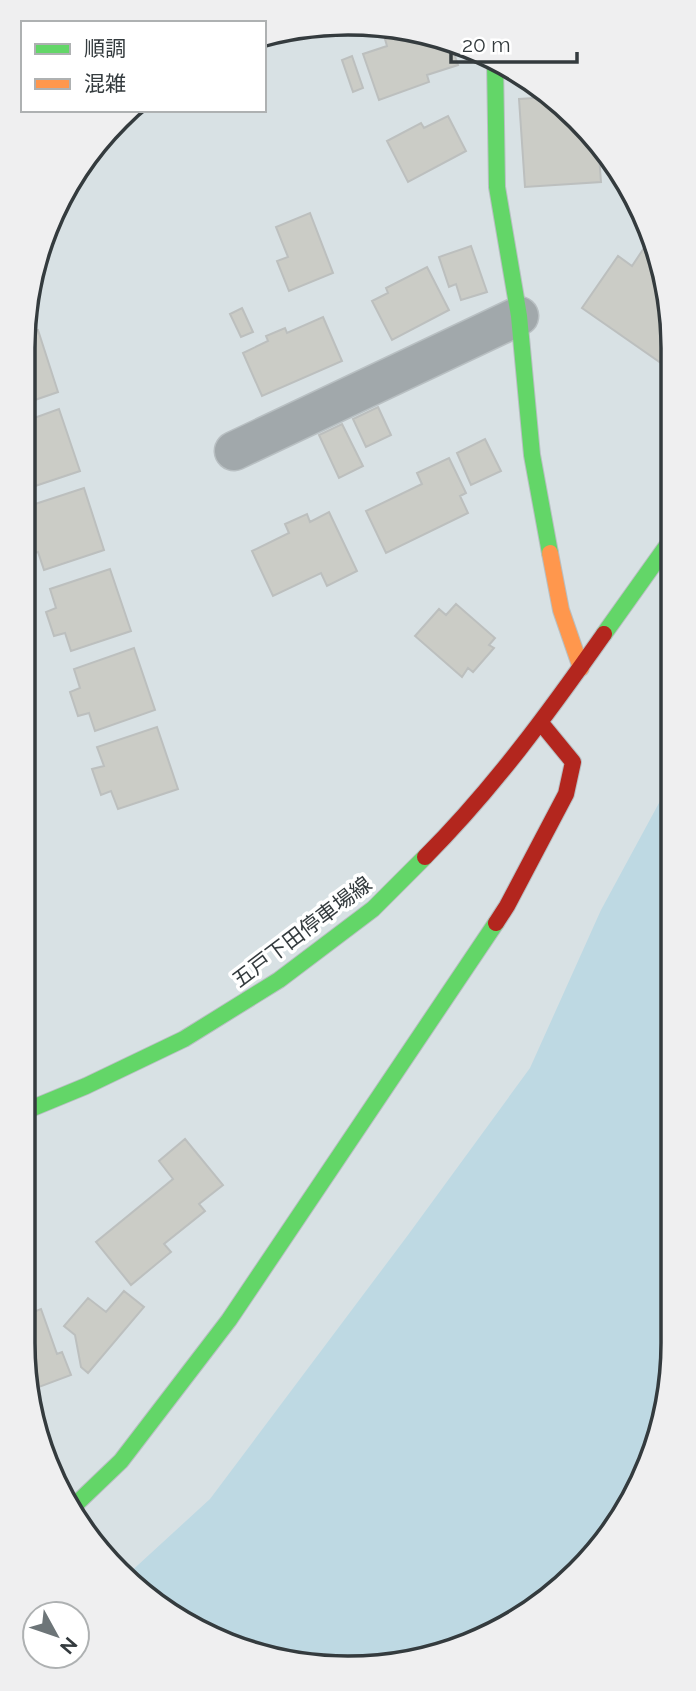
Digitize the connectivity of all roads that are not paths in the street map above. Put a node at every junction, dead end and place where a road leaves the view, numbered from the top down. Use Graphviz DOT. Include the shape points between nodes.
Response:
graph roads {
  1 [pos="495,72"];
  2 [pos="519,316"];
  3 [pos="234,451"];
  4 [pos="661,554"];
  5 [pos="581,668"];
  6 [pos="541,723"];
  7 [pos="35,1107"];
  8 [pos="78,1502"];
  1 -- 2 [label="street" via="497,187"];
  2 -- 3 [label="street"];
  2 -- 5 [label="street" via="532,455 561,610"];
  4 -- 5 [label="street, 五戸下田停車場線"];
  5 -- 6 [label="street, 五戸下田停車場線"];
  6 -- 7 [label="street, 五戸下田停車場線" via="454,828 373,909 289,972 184,1039"];
  6 -- 8 [label="street" via="573,762 566,794 507,906 229,1320 121,1461"];
}
